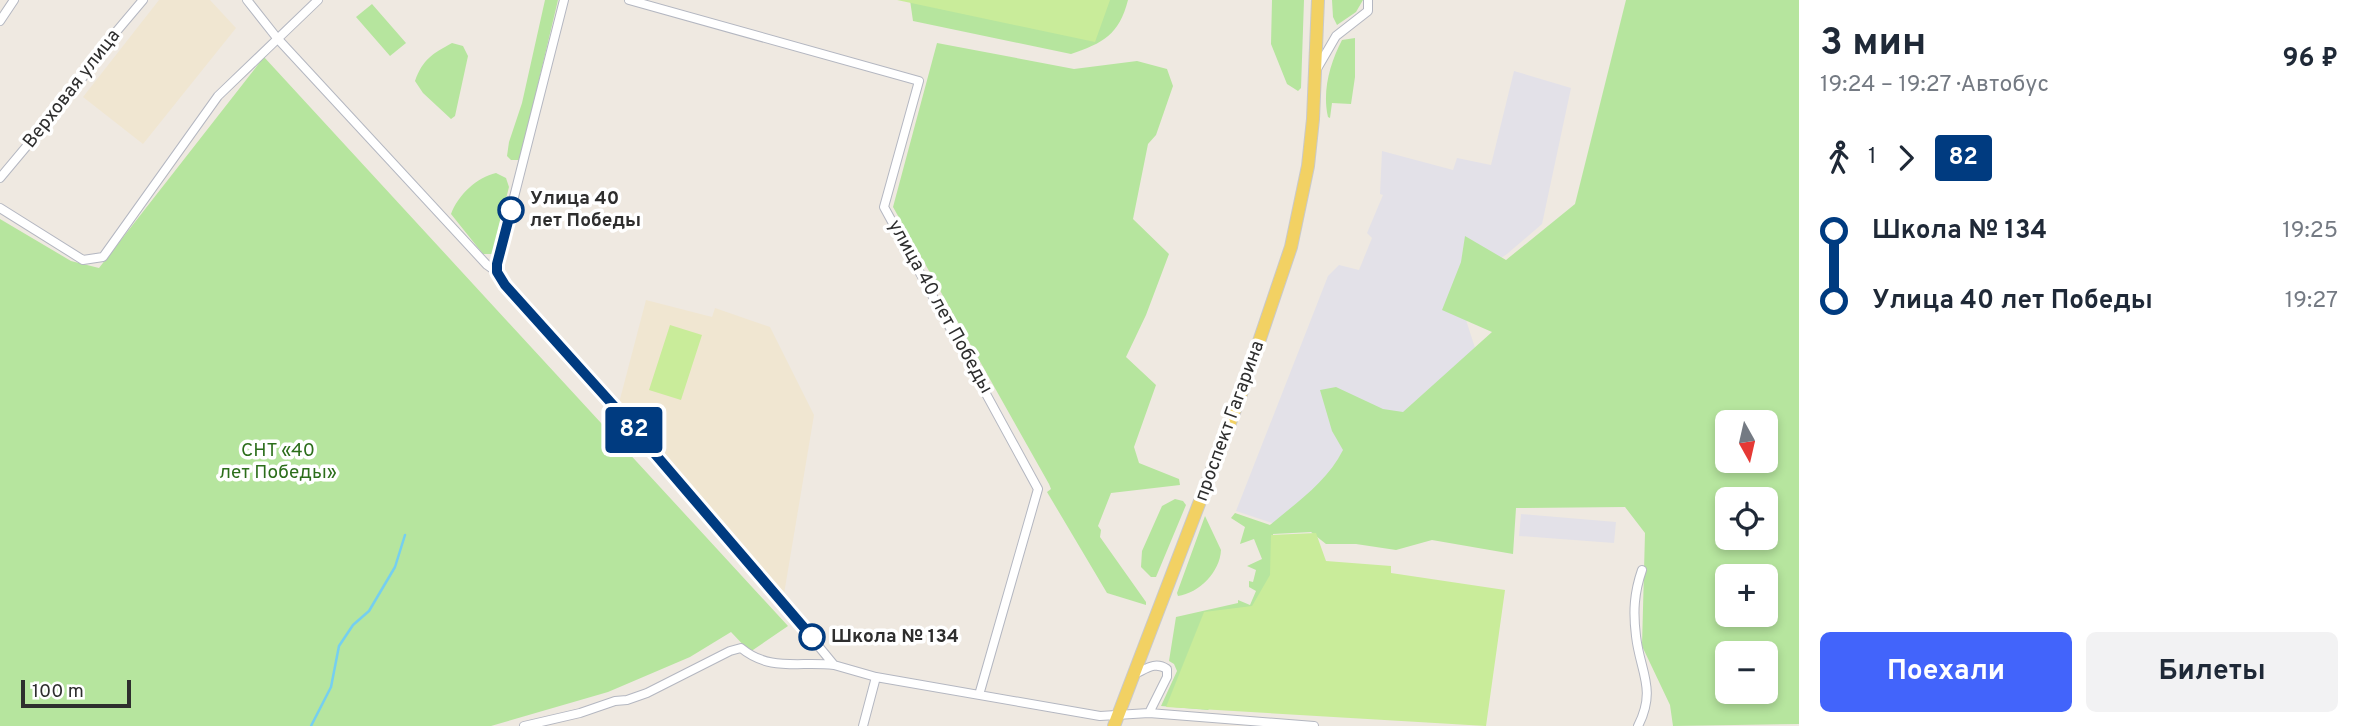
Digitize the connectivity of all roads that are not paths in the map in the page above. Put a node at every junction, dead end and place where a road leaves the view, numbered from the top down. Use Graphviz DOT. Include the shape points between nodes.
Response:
graph roads {
  1 [pos="14,0"];
  2 [pos="143,0"];
  3 [pos="247,0"];
  4 [pos="318,0"];
  5 [pos="564,0"];
  6 [pos="629,0"];
  7 [pos="1318,0"];
  8 [pos="1368,0"];
  9 [pos="0,21"];
  10 [pos="277,38"];
  11 [pos="1316,70"];
  12 [pos="0,178"];
  13 [pos="0,208"];
  14 [pos="497,272"];
  15 [pos="1642,570"];
  16 [pos="834,666"];
  17 [pos="1134,674"];
  18 [pos="876,677"];
  19 [pos="979,695"];
  20 [pos="1149,713"];
  21 [pos="1117,723"];
  22 [pos="524,726"];
  23 [pos="863,726"];
  24 [pos="1314,726"];
  25 [pos="1638,726"];
  1 -- 9 [label="street"];
  2 -- 12 [label="street, Верховая улица"];
  3 -- 10 [label="street"];
  4 -- 10 [label="street"];
  5 -- 14 [label="street"];
  6 -- 19 [label="street, улица 40 лет Победы" via="919,81 884,207 1038,489"];
  7 -- 11 [label="main road, проспект Гагарина"];
  8 -- 11 [label="street" via="1368,11 1336,36"];
  10 -- 13 [label="street" via="218,96 103,257 82,260"];
  10 -- 14 [label="street"];
  11 -- 17 [label="main road, проспект Гагарина" via="1308,166 1291,247 1244,386"];
  14 -- 16 [label="street"];
  15 -- 25 [label="street" via="1635,592 1636,638 1649,692"];
  16 -- 18 [label="street"];
  16 -- 22 [label="street" via="762,662 741,648 647,693"];
  17 -- 20 [label="street" via="1154,665 1167,669"];
  17 -- 21 [label="main road, проспект Гагарина"];
  18 -- 19 [label="street"];
  18 -- 23 [label="street"];
  19 -- 21 [label="street"];
  20 -- 21 [label="street"];
  20 -- 24 [label="street"];
}
